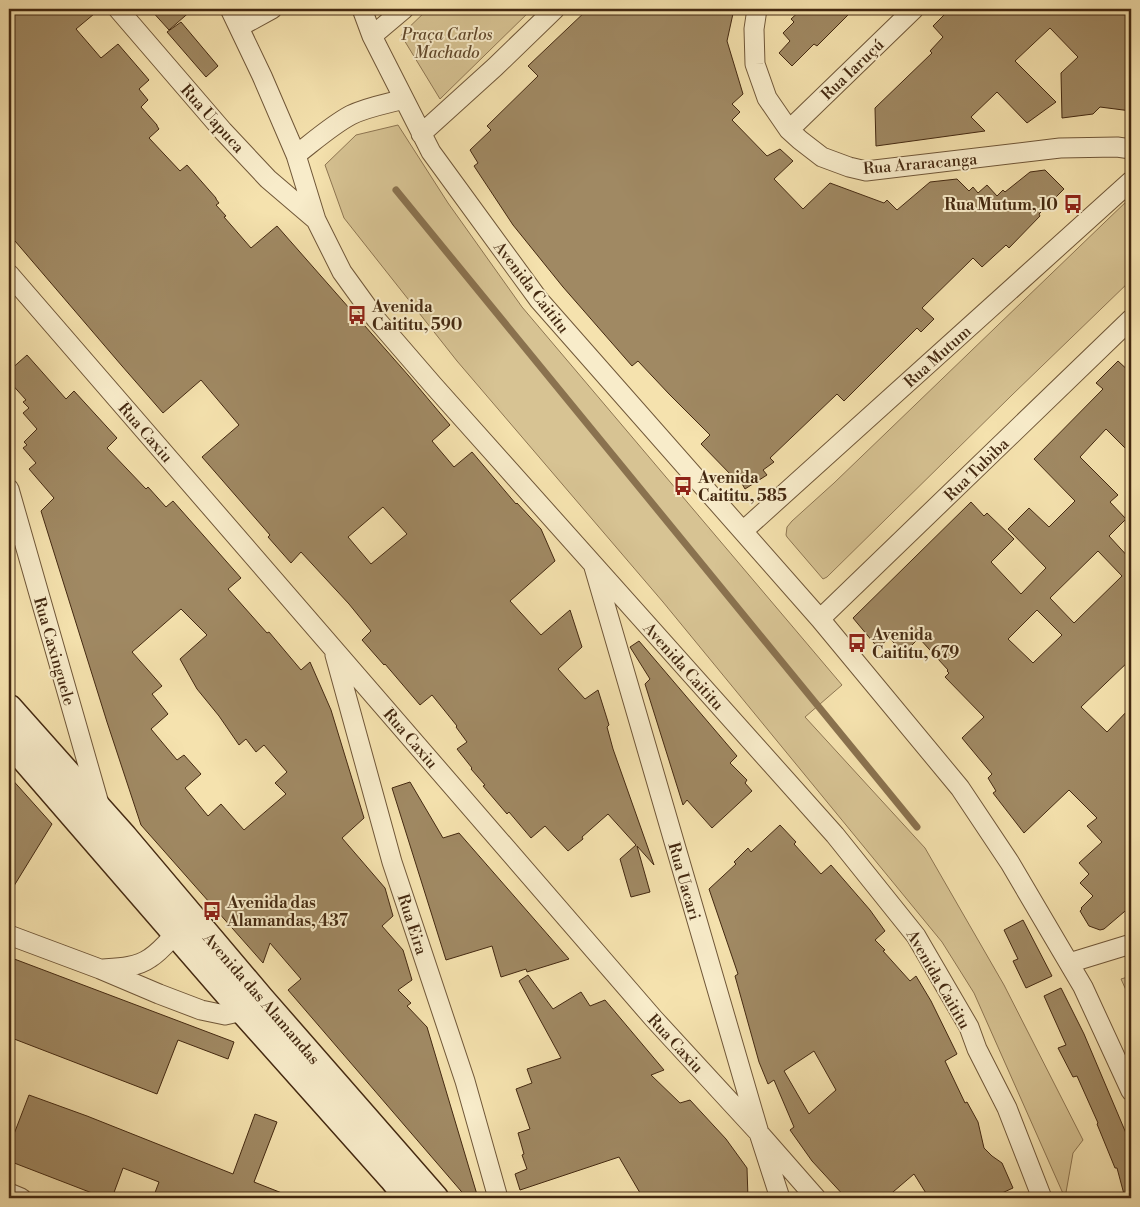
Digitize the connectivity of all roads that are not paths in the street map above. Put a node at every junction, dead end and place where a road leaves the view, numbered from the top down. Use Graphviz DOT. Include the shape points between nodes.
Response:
graph roads {
  1 [pos="118,9"];
  2 [pos="230,9"];
  3 [pos="272,9"];
  4 [pos="362,9"];
  5 [pos="404,9"];
  6 [pos="555,9"];
  7 [pos="757,9"];
  8 [pos="914,9"];
  9 [pos="239,27"];
  10 [pos="372,36"];
  11 [pos="404,99"];
  12 [pos="789,130"];
  13 [pos="421,134"];
  14 [pos="1131,149"];
  15 [pos="296,155"];
  16 [pos="1131,181"];
  17 [pos="316,220"];
  18 [pos="9,274"];
  19 [pos="1131,319"];
  20 [pos="9,489"];
  21 [pos="743,532"];
  22 [pos="592,564"];
  23 [pos="820,619"];
  24 [pos="334,648"];
  25 [pos="9,708"];
  26 [pos="9,741"];
  27 [pos="101,812"];
  28 [pos="96,840"];
  29 [pos="184,925"];
  30 [pos="9,935"];
  31 [pos="1131,944"];
  32 [pos="1070,963"];
  33 [pos="100,969"];
  34 [pos="252,1005"];
  35 [pos="1131,1092"];
  36 [pos="759,1133"];
  37 [pos="9,1193"];
  38 [pos="21,1198"];
  39 [pos="408,1198"];
  40 [pos="435,1198"];
  41 [pos="498,1198"];
  42 [pos="780,1198"];
  43 [pos="816,1198"];
  44 [pos="1042,1198"];
  1 -- 17 [label="street, Rua Uapuca" via="268,179"];
  2 -- 9 [label="street, Avenida Caititu"];
  3 -- 9 [label="street"];
  4 -- 10 [label="street, Avenida Caititu"];
  5 -- 10 [label="street"];
  6 -- 13 [label="street"];
  7 -- 12 [label="street, Rua Araracanga" via="755,64 767,98"];
  8 -- 12 [label="street, Rua Iaruçú"];
  9 -- 15 [label="street, Avenida Caititu"];
  10 -- 11 [label="street, Avenida Caititu"];
  11 -- 13 [label="street, Avenida Caititu"];
  11 -- 15 [label="street" via="350,115"];
  12 -- 14 [label="street, Rua Araracanga" via="822,156 849,168 866,171 1060,148"];
  13 -- 21 [label="street, Avenida Caititu" via="539,300"];
  15 -- 17 [label="street, Avenida Caititu"];
  16 -- 21 [label="street, Rua Mutum"];
  17 -- 22 [label="street, Avenida Caititu" via="342,272 376,319"];
  18 -- 24 [label="street, Rua Caxiu"];
  19 -- 23 [label="street, Rua Tubiba"];
  20 -- 27 [label="street, Rua Caxinguele"];
  21 -- 23 [label="street, Avenida Caititu"];
  22 -- 36 [label="street, Rua Uacari"];
  22 -- 44 [label="street, Avenida Caititu" via="835,835 916,936 969,1027 1008,1108"];
  23 -- 32 [label="street, Avenida Caititu" via="960,788"];
  24 -- 36 [label="street, Rua Caxiu" via="654,1020"];
  24 -- 41 [label="street, Rua Eira" via="392,862 464,1081"];
  25 -- 27 [label="street, Avenida das Alamandas"];
  26 -- 28 [label="street, Avenida das Alamandas"];
  27 -- 28 [label="street"];
  27 -- 29 [label="street, Avenida das Alamandas"];
  28 -- 29 [label="street, Avenida das Alamandas"];
  29 -- 33 [label="street" via="149,959"];
  29 -- 34 [label="street, Avenida das Alamandas"];
  30 -- 33 [label="street"];
  31 -- 32 [label="street"];
  32 -- 35 [label="street, Avenida Caititu"];
  33 -- 34 [label="street" via="201,1010 225,1015"];
  34 -- 39 [label="street, Avenida das Alamandas"];
  34 -- 40 [label="street, Avenida das Alamandas"];
  36 -- 42 [label="street, Rua Uacari"];
  36 -- 43 [label="street, Rua Caxiu"];
  37 -- 38 [label="street"];
}
